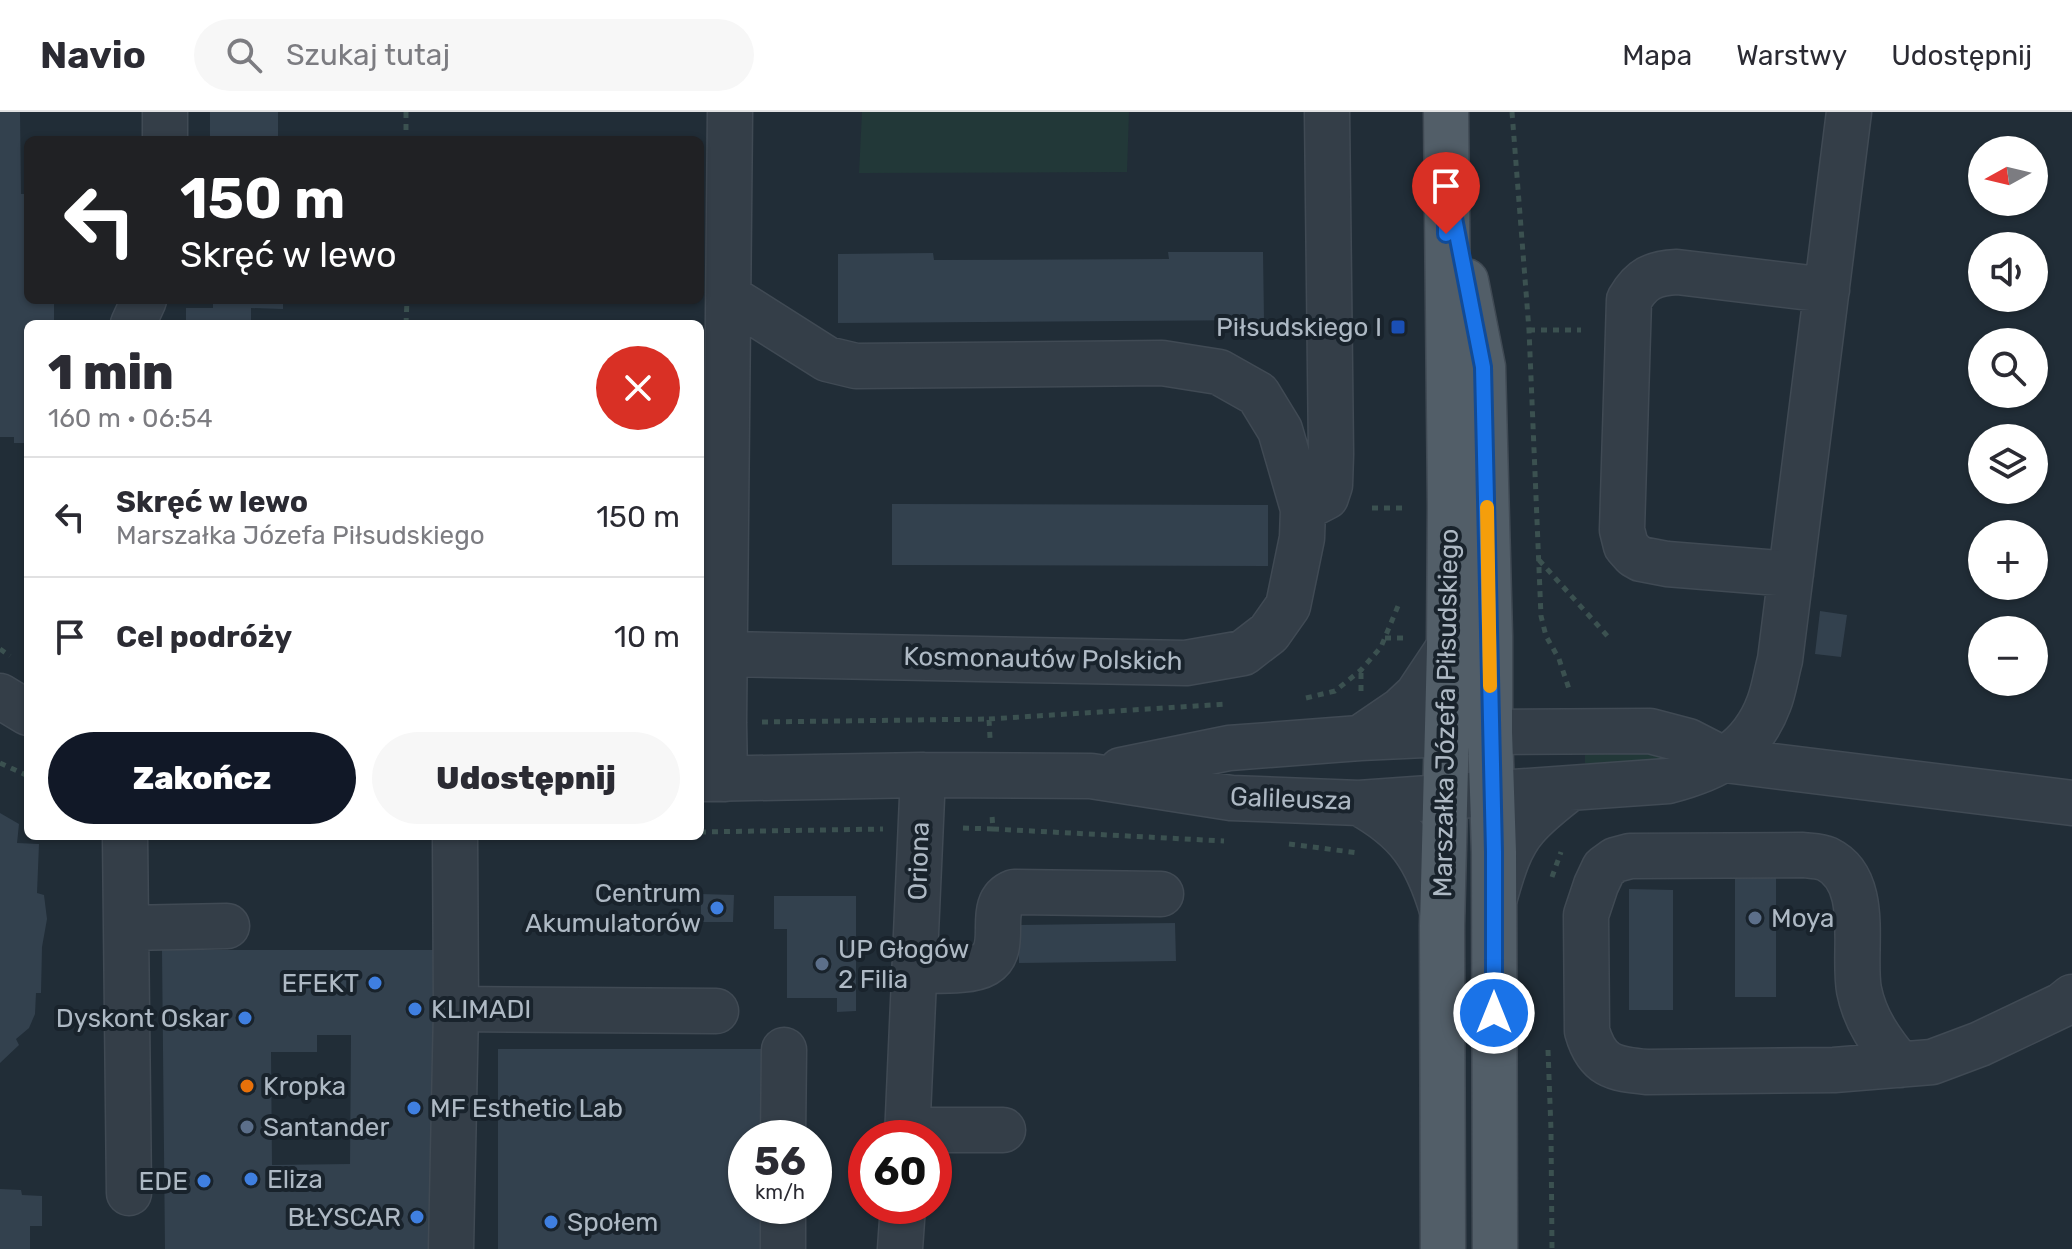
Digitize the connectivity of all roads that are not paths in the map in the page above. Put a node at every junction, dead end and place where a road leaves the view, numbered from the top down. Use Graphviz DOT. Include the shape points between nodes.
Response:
graph roads {
  1 [pos="165,112"];
  2 [pos="730,112"];
  3 [pos="1327,112"];
  4 [pos="1446,112"];
  5 [pos="1849,112"];
  6 [pos="165,136"];
  7 [pos="1827,290"];
  8 [pos="729,297"];
  9 [pos="713,416"];
  10 [pos="1303,509"];
  11 [pos="1791,574"];
  12 [pos="1470,650"];
  13 [pos="726,654"];
  14 [pos="0,696"];
  15 [pos="24,711"];
  16 [pos="1568,713"];
  17 [pos="1490,732"];
  18 [pos="1445,735"];
  19 [pos="1360,738"];
  20 [pos="1725,760"];
  21 [pos="923,775"];
  22 [pos="1091,776"];
  23 [pos="713,779"];
  24 [pos="1569,789"];
  25 [pos="1493,792"];
  26 [pos="1445,796"];
  27 [pos="1359,803"];
  28 [pos="2072,803"];
  29 [pos="125,840"];
  30 [pos="455,840"];
  31 [pos="1161,894"];
  32 [pos="1494,899"];
  33 [pos="1442,910"];
  34 [pos="227,926"];
  35 [pos="126,928"];
  36 [pos="914,971"];
  37 [pos="2069,1003"];
  38 [pos="456,1009"];
  39 [pos="716,1011"];
  40 [pos="784,1050"];
  41 [pos="1900,1065"];
  42 [pos="783,1120"];
  43 [pos="909,1120"];
  44 [pos="1003,1130"];
  45 [pos="952,1132"];
  46 [pos="129,1193"];
  47 [pos="783,1224"];
  48 [pos="902,1224"];
  49 [pos="451,1249"];
  50 [pos="783,1249"];
  51 [pos="900,1249"];
  52 [pos="1443,1249"];
  53 [pos="1495,1249"];
  1 -- 6 [label="street"];
  2 -- 8 [label="street"];
  3 -- 10 [label="street" via="1330,485 1326,497"];
  4 -- 12 [label="main road, Marszałka Józefa Piłsudskiego" via="1450,506"];
  5 -- 7 [label="street"];
  7 -- 11 [label="street"];
  7 -- 11 [label="street" via="1677,272 1662,273 1637,286 1629,300 1622,530 1626,546 1641,559 1667,564"];
  8 -- 9 [label="street"];
  8 -- 10 [label="street, Kosmonautów Polskich" via="827,359 856,366 1162,363 1219,372 1258,394 1280,430"];
  9 -- 13 [label="street"];
  10 -- 13 [label="street, Kosmonautów Polskich" via="1288,606 1269,633 1243,653 1186,663"];
  11 -- 20 [label="street" via="1780,660 1768,705 1755,730"];
  12 -- 16 [label="street" via="1511,697 1544,724"];
  12 -- 17 [label="main road, Marszałka Józefa Piłsudskiego"];
  12 -- 18 [label="main road, Marszałka Józefa Piłsudskiego"];
  12 -- 19 [label="street"];
  13 -- 23 [label="street" via="724,723"];
  14 -- 15 [label="street"];
  16 -- 17 [label="street, Galileusza"];
  16 -- 20 [label="street, Galileusza" via="1688,741"];
  17 -- 18 [label="street, Galileusza"];
  17 -- 25 [label="main road, Marszałka Józefa Piłsudskiego"];
  18 -- 19 [label="street, Galileusza"];
  18 -- 26 [label="main road, Marszałka Józefa Piłsudskiego"];
  19 -- 22 [label="street, Galileusza" via="1229,748"];
  20 -- 24 [label="street, Galileusza" via="1668,781"];
  20 -- 28 [label="street"];
  21 -- 22 [label="street, Galileusza"];
  21 -- 23 [label="street, Galileusza"];
  21 -- 36 [label="street, Oriona"];
  22 -- 27 [label="street, Galileusza" via="1231,798"];
  24 -- 25 [label="street, Galileusza"];
  24 -- 32 [label="street" via="1523,829"];
  25 -- 26 [label="street, Galileusza"];
  25 -- 32 [label="main road, Marszałka Józefa Piłsudskiego"];
  26 -- 27 [label="street, Galileusza"];
  26 -- 33 [label="main road, Marszałka Józefa Piłsudskiego"];
  27 -- 33 [label="street" via="1393,825 1421,857"];
  29 -- 35 [label="street"];
  30 -- 38 [label="street"];
  31 -- 36 [label="street" via="1014,892 1000,903 997,944 983,965"];
  32 -- 53 [label="main road, Marszałka Józefa Piłsudskiego"];
  33 -- 52 [label="main road, Marszałka Józefa Piłsudskiego"];
  34 -- 35 [label="street"];
  35 -- 46 [label="street"];
  36 -- 43 [label="street, Oriona"];
  37 -- 41 [label="street" via="1952,1056"];
  38 -- 39 [label="street"];
  38 -- 49 [label="street"];
  40 -- 42 [label="street"];
  41 -- 41 [label="street" via="1877,1038 1865,1012 1855,897 1839,866 1803,855 1630,856 1604,868 1586,915 1587,1031 1608,1064 1647,1072"];
  44 -- 45 [label="street"];
  47 -- 50 [label="street"];
  48 -- 51 [label="street"];
}
